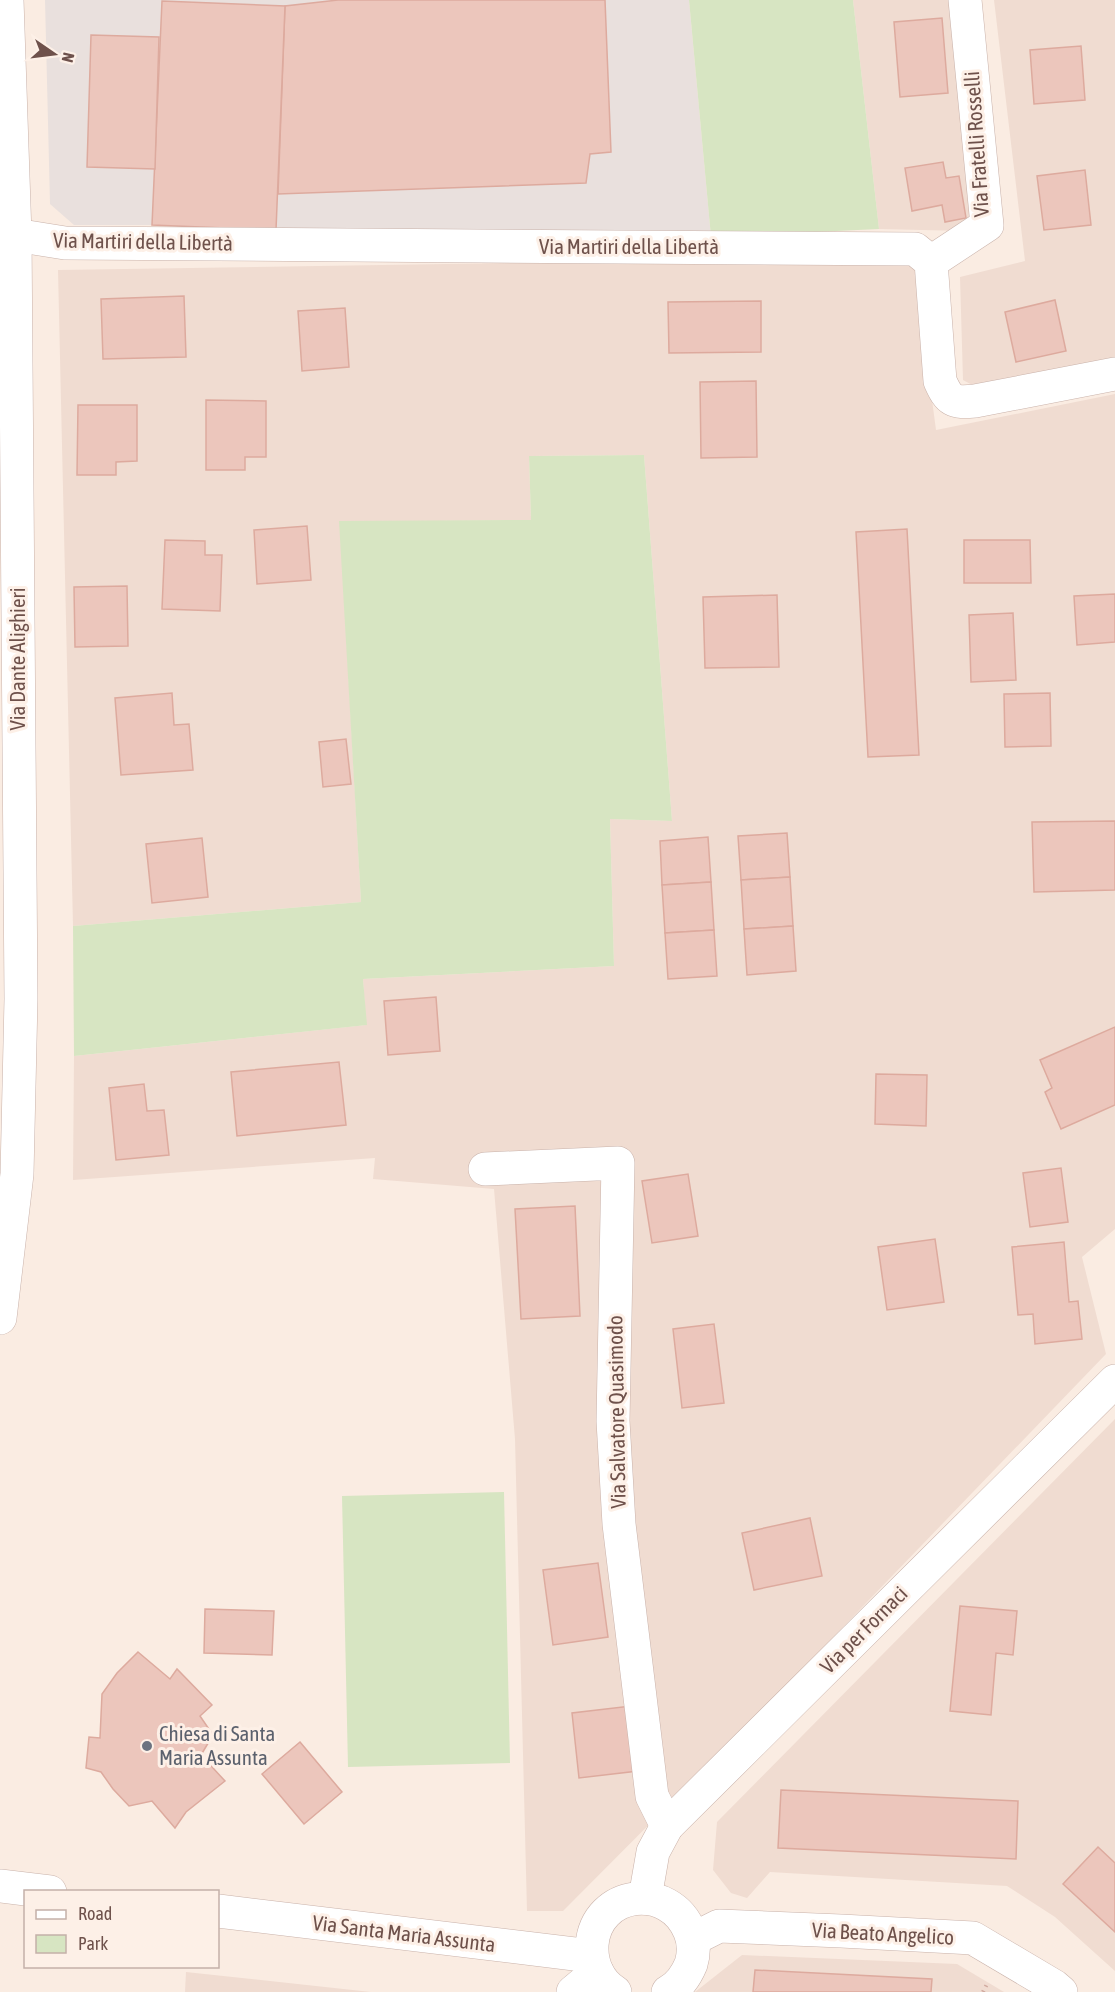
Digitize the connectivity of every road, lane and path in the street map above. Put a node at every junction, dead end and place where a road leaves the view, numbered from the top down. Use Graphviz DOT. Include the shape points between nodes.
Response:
graph roads {
  1 [pos="7,0"];
  2 [pos="965,0"];
  3 [pos="7,235"];
  4 [pos="932,261"];
  5 [pos="1115,375"];
  6 [pos="485,1169"];
  7 [pos="0,1318"];
  8 [pos="1115,1381"];
  9 [pos="667,1826"];
  10 [pos="0,1886"];
  11 [pos="33,1890"];
  12 [pos="645,1898"];
  13 [pos="219,1911"];
  14 [pos="693,1939"];
  15 [pos="594,1978"];
  16 [pos="668,1992"];
  17 [pos="1061,1992"];
  1 -- 3 [label="street, Via Dante Alighieri"];
  2 -- 4 [label="street, Via Fratelli Rosselli" via="987,225"];
  3 -- 4 [label="street, Via Martiri della Libertà" via="65,243 915,249"];
  3 -- 7 [label="street, Via Dante Alighieri" via="21,999 17,1174"];
  4 -- 5 [label="street" via="940,381 946,395 959,402 975,401"];
  6 -- 9 [label="street, Via Salvatore Quasimodo" via="618,1162 613,1421 619,1524 652,1796"];
  8 -- 9 [label="street, Via per Fornaci"];
  9 -- 12 [label="street, Via per Fornaci" via="653,1852"];
  10 -- 11 [label="street"];
  12 -- 14 [label="street" via="674,1909 686,1922"];
  12 -- 15 [label="street" via="627,1900 611,1908 599,1922 592,1938"];
  13 -- 15 [label="street, Via Santa Maria Assunta"];
  14 -- 16 [label="street" via="693,1957 687,1974"];
  14 -- 17 [label="street, Via Beato Angelico" via="719,1926 973,1938"];
}
